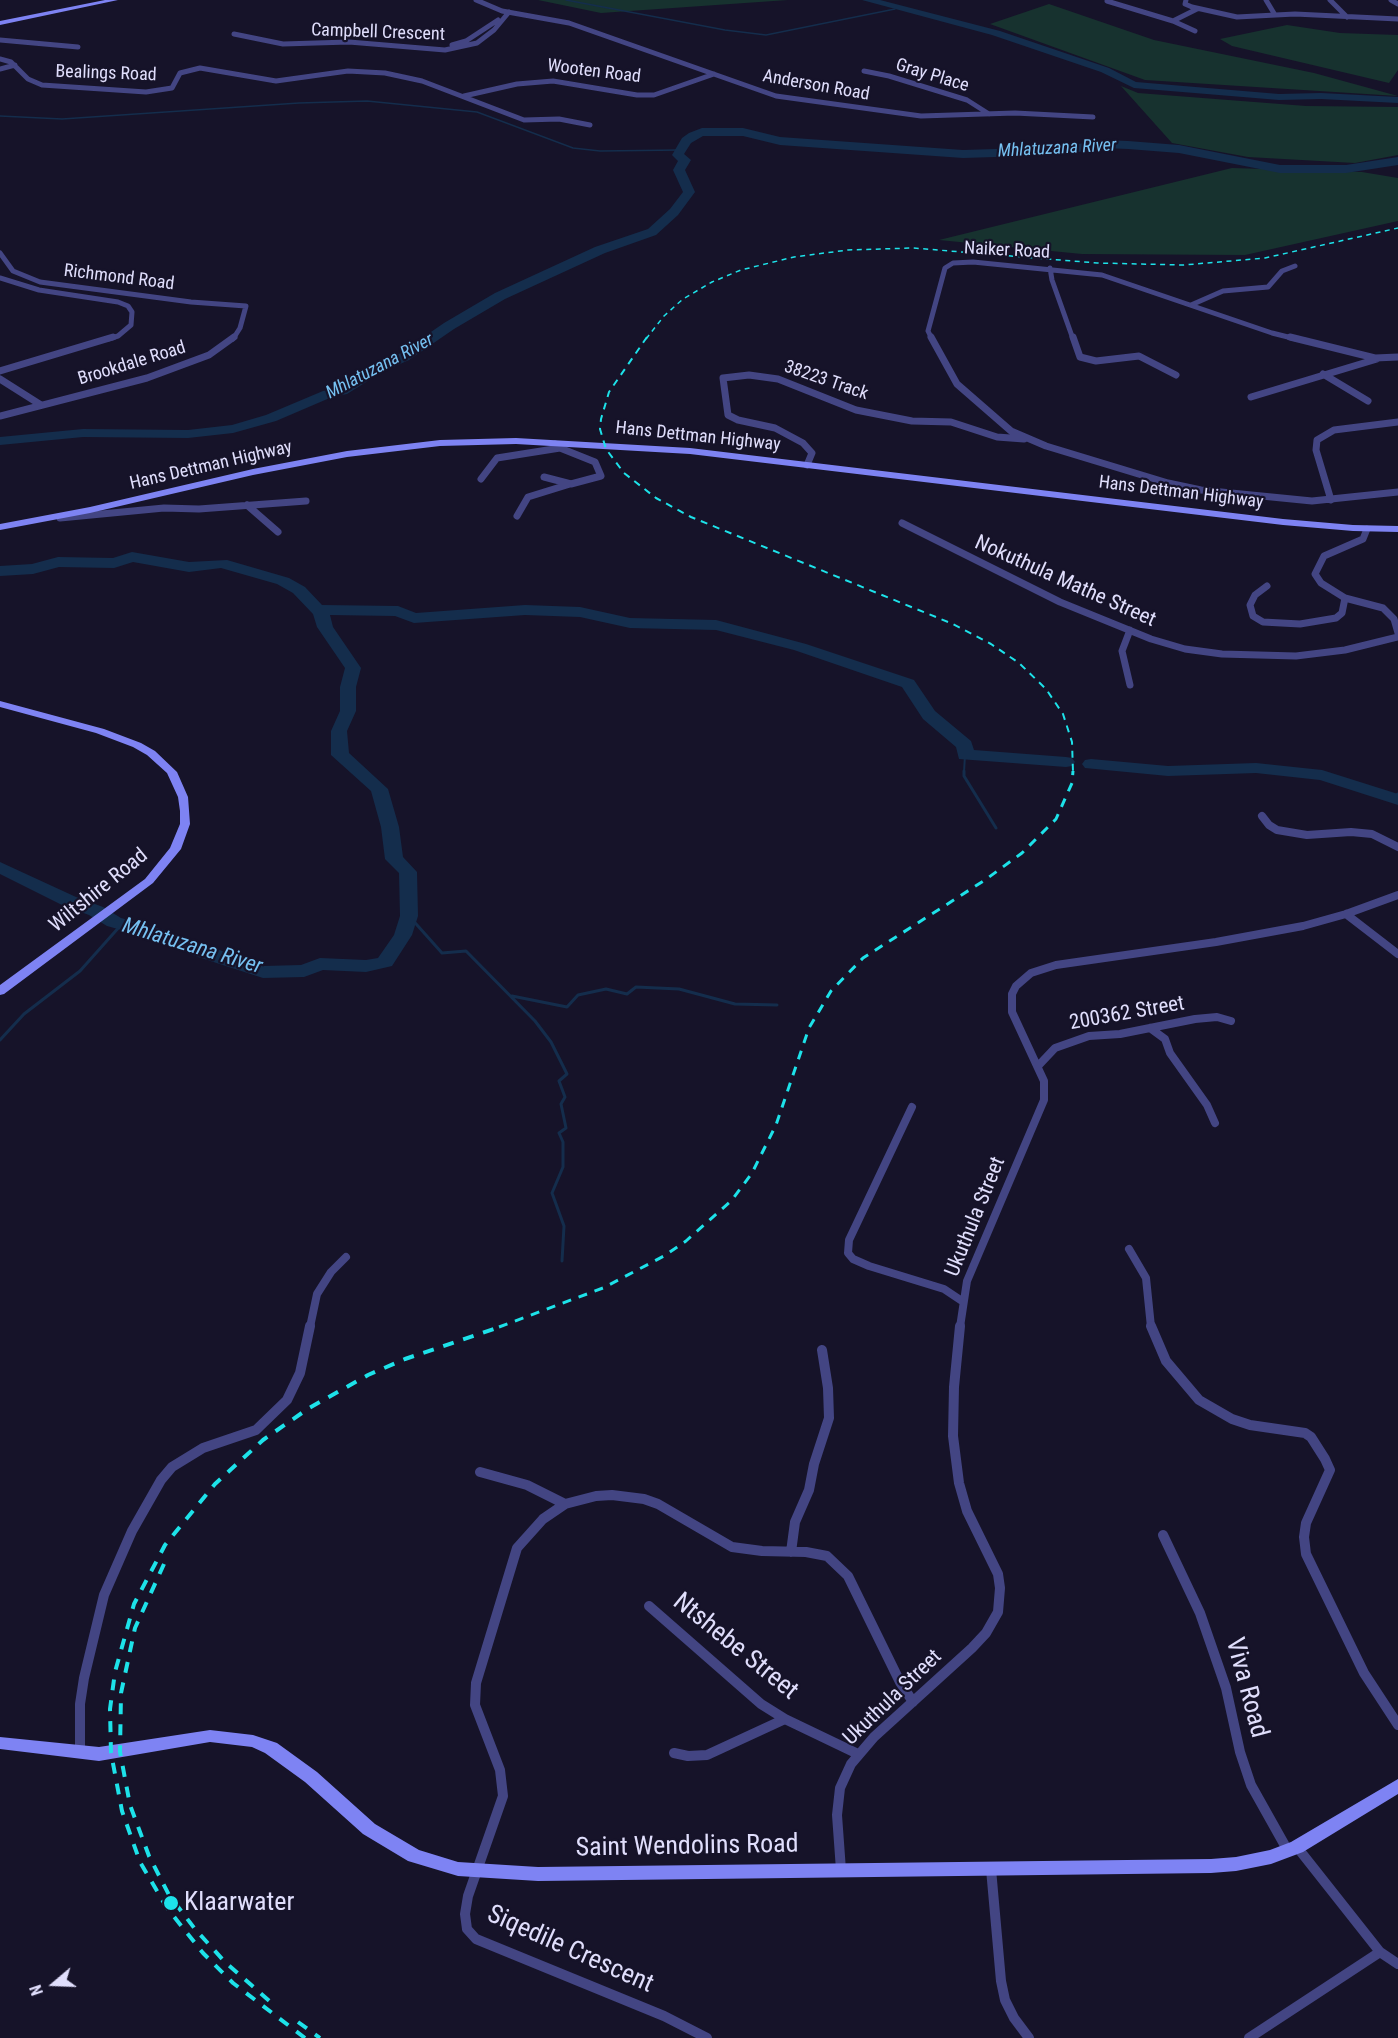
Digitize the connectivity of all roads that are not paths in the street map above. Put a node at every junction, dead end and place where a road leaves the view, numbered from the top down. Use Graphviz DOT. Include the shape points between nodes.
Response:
graph roads {
  1 [pos="115,0"];
  2 [pos="476,0"];
  3 [pos="1186,0"];
  4 [pos="1266,0"];
  5 [pos="1330,0"];
  6 [pos="1391,0"];
  7 [pos="1107,1"];
  8 [pos="1398,4"];
  9 [pos="1197,9"];
  10 [pos="508,14"];
  11 [pos="1275,15"];
  12 [pos="1347,17"];
  13 [pos="1398,19"];
  14 [pos="1173,21"];
  15 [pos="0,22"];
  16 [pos="1195,31"];
  17 [pos="234,34"];
  18 [pos="0,40"];
  19 [pos="78,47"];
  20 [pos="0,58"];
  21 [pos="15,65"];
  22 [pos="0,69"];
  23 [pos="864,71"];
  24 [pos="714,74"];
  25 [pos="463,95"];
  26 [pos="989,114"];
  27 [pos="1094,117"];
  28 [pos="590,125"];
  29 [pos="0,253"];
  30 [pos="1295,266"];
  31 [pos="1050,268"];
  32 [pos="0,278"];
  33 [pos="1191,305"];
  34 [pos="246,306"];
  35 [pos="1398,357"];
  36 [pos="1379,358"];
  37 [pos="0,371"];
  38 [pos="1323,374"];
  39 [pos="1176,375"];
  40 [pos="0,379"];
  41 [pos="1251,397"];
  42 [pos="1368,401"];
  43 [pos="41,405"];
  44 [pos="0,416"];
  45 [pos="1398,422"];
  46 [pos="1027,439"];
  47 [pos="556,445"];
  48 [pos="807,465"];
  49 [pos="544,477"];
  50 [pos="481,479"];
  51 [pos="571,484"];
  52 [pos="1398,492"];
  53 [pos="1331,500"];
  54 [pos="306,501"];
  55 [pos="247,505"];
  56 [pos="517,516"];
  57 [pos="47,519"];
  58 [pos="902,523"];
  59 [pos="0,526"];
  60 [pos="1367,529"];
  61 [pos="1398,529"];
  62 [pos="278,532"];
  63 [pos="1267,586"];
  64 [pos="1345,598"];
  65 [pos="1130,630"];
  66 [pos="1398,633"];
  67 [pos="1398,637"];
  68 [pos="1130,685"];
  69 [pos="0,704"];
  70 [pos="1262,816"];
  71 [pos="1398,847"];
  72 [pos="1398,896"];
  73 [pos="1346,914"];
  74 [pos="1398,954"];
  75 [pos="0,991"];
  76 [pos="1231,1021"];
  77 [pos="1150,1028"];
  78 [pos="1038,1066"];
  79 [pos="912,1107"];
  80 [pos="1215,1123"];
  81 [pos="1129,1249"];
  82 [pos="346,1257"];
  83 [pos="962,1301"];
  84 [pos="822,1350"];
  85 [pos="480,1472"];
  86 [pos="566,1504"];
  87 [pos="1163,1535"];
  88 [pos="791,1552"];
  89 [pos="649,1606"];
  90 [pos="913,1702"];
  91 [pos="785,1719"];
  92 [pos="1398,1725"];
  93 [pos="0,1743"];
  94 [pos="80,1753"];
  95 [pos="674,1753"];
  96 [pos="858,1754"];
  97 [pos="1398,1786"];
  98 [pos="1293,1849"];
  99 [pos="991,1869"];
  100 [pos="841,1870"];
  101 [pos="475,1871"];
  102 [pos="1380,1952"];
  103 [pos="1398,1964"];
  104 [pos="708,2038"];
  105 [pos="1029,2038"];
  106 [pos="1249,2038"];
  1 -- 15 [label="street"];
  2 -- 10 [label="street, Anderson Road"];
  3 -- 9 [label="street" via="1185,4"];
  4 -- 11 [label="street"];
  5 -- 12 [label="street"];
  6 -- 8 [label="street"];
  7 -- 14 [label="street"];
  9 -- 11 [label="street" via="1237,17"];
  9 -- 14 [label="street"];
  10 -- 17 [label="street, Campbell Crescent" via="477,43 454,49 349,42 290,44"];
  10 -- 24 [label="street, Anderson Road" via="562,21"];
  11 -- 12 [label="street"];
  12 -- 13 [label="street"];
  14 -- 16 [label="street"];
  18 -- 19 [label="street"];
  20 -- 21 [label="street, Bealings Road"];
  21 -- 22 [label="street"];
  21 -- 25 [label="street, Bealings Road" via="33,82 64,88 161,91 172,88 184,71 207,68 276,81 348,71 385,73"];
  23 -- 26 [label="street, Gray Place" via="961,98"];
  24 -- 25 [label="street, Wooten Road" via="648,96 573,82 542,81"];
  24 -- 26 [label="street, Anderson Road" via="797,99 921,116"];
  25 -- 28 [label="street, Bealings Road" via="524,120 565,119"];
  26 -- 27 [label="street, Anderson Road"];
  29 -- 34 [label="street, Richmond Road" via="13,271 40,282"];
  30 -- 33 [label="street" via="1282,271 1268,287 1215,293"];
  31 -- 33 [label="street, Naiker Road" via="1111,277"];
  31 -- 39 [label="street" via="1080,357 1096,361 1139,356"];
  31 -- 46 [label="street, Naiker Road" via="974,262 948,265 929,326 930,337 957,384 1005,426"];
  32 -- 37 [label="street" via="39,290 118,302 132,312 131,326 124,333"];
  33 -- 36 [label="street, Naiker Road" via="1261,330"];
  34 -- 43 [label="street, Brookdale Road" via="234,338 209,355 147,378"];
  35 -- 36 [label="street, Naiker Road"];
  36 -- 38 [label="street"];
  38 -- 41 [label="street"];
  38 -- 42 [label="street"];
  40 -- 43 [label="street"];
  43 -- 44 [label="street, Brookdale Road"];
  45 -- 53 [label="street" via="1335,430 1317,440 1316,450"];
  46 -- 48 [label="street, 38223 Track" via="997,437 951,422 912,421 856,410 778,379 749,375 723,378 728,415 775,428 803,443 812,453"];
  46 -- 53 [label="street, Naiker Road" via="1186,488"];
  47 -- 48 [label="street, Hans Dettman Highway" via="629,447"];
  47 -- 50 [label="street" via="497,458"];
  47 -- 51 [label="street" via="595,462 601,476"];
  47 -- 57 [label="street, Hans Dettman Highway" via="440,443 347,454"];
  48 -- 60 [label="street, Hans Dettman Highway"];
  49 -- 51 [label="street"];
  51 -- 56 [label="street" via="528,497"];
  52 -- 53 [label="street, Naiker Road"];
  54 -- 55 [label="street"];
  55 -- 57 [label="street"];
  55 -- 62 [label="street"];
  57 -- 59 [label="street, Hans Dettman Highway"];
  58 -- 65 [label="street, Nokuthula Mathe Street" via="1049,597"];
  60 -- 61 [label="street, Hans Dettman Highway"];
  60 -- 64 [label="street" via="1363,538 1329,552 1316,569 1321,583"];
  63 -- 64 [label="street" via="1250,605 1253,616 1263,622 1300,624 1331,620 1342,613"];
  64 -- 66 [label="street" via="1383,608 1394,619"];
  65 -- 67 [label="street, Nokuthula Mathe Street" via="1185,649 1265,656 1314,655"];
  65 -- 68 [label="street" via="1122,651"];
  69 -- 75 [label="street, Wiltshire Road" via="121,738 151,753 172,772 185,811 181,838 162,868 136,892"];
  70 -- 71 [label="street" via="1277,830 1307,835 1372,834"];
  72 -- 73 [label="street, Ukuthula Street"];
  73 -- 74 [label="street"];
  73 -- 78 [label="street, Ukuthula Street" via="1265,934 1073,962 1031,973 1016,986 1011,1002 1016,1022"];
  76 -- 77 [label="street, 200362 Street" via="1217,1017"];
  77 -- 78 [label="street, 200362 Street" via="1089,1036 1060,1045"];
  77 -- 80 [label="street" via="1165,1039"];
  78 -- 83 [label="street, Ukuthula Street" via="1044,1081 1044,1100 976,1256"];
  79 -- 83 [label="street" via="847,1247 853,1259 927,1282"];
  81 -- 92 [label="street" via="1146,1278 1151,1330 1179,1380 1199,1400 1232,1419 1311,1437 1330,1470 1306,1523 1306,1554 1364,1673"];
  82 -- 94 [label="street" via="317,1294 300,1373 287,1400 256,1430 203,1448 172,1467 132,1531 104,1595 84,1678"];
  83 -- 90 [label="street, Ukuthula Street" via="954,1387 954,1459 967,1511 998,1574 1000,1602 986,1633"];
  84 -- 88 [label="street" via="829,1418 810,1490 795,1522"];
  85 -- 86 [label="street" via="527,1485"];
  86 -- 88 [label="street" via="612,1495 644,1499 673,1511 732,1547"];
  86 -- 101 [label="street, Siqedile Crescent" via="543,1519 517,1548 480,1665 475,1705 500,1770 502,1796"];
  87 -- 98 [label="street, Viva Road" via="1200,1614 1226,1688 1251,1785"];
  88 -- 90 [label="street" via="818,1553 838,1564 848,1576"];
  89 -- 91 [label="street, Ntshebe Street" via="761,1704"];
  90 -- 96 [label="street, Ukuthula Street"];
  91 -- 95 [label="street" via="707,1755"];
  91 -- 96 [label="street, Ntshebe Street"];
  93 -- 94 [label="street, Saint Wendolins Road"];
  94 -- 101 [label="street, Saint Wendolins Road" via="120,1752 210,1736 253,1741 287,1759 348,1813 400,1848 437,1864"];
  96 -- 100 [label="street, Ukuthula Street" via="840,1788 837,1834"];
  97 -- 98 [label="street, Saint Wendolins Road"];
  98 -- 99 [label="street, Saint Wendolins Road" via="1252,1862 1211,1866"];
  98 -- 102 [label="street, Viva Road"];
  99 -- 100 [label="street, Saint Wendolins Road"];
  99 -- 105 [label="street" via="1005,2000"];
  100 -- 101 [label="street, Saint Wendolins Road" via="538,1874"];
  101 -- 104 [label="street, Siqedile Crescent" via="465,1919 467,1929 476,1939"];
  102 -- 103 [label="street, Viva Road"];
  102 -- 106 [label="street"];
}
